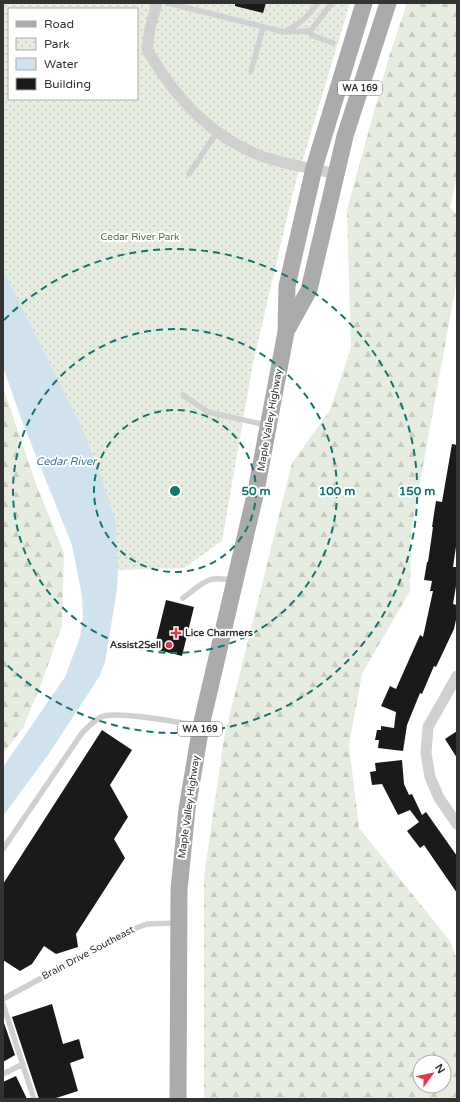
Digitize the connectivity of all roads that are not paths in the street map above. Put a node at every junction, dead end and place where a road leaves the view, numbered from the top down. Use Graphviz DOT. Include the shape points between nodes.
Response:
graph roads {
  1 [pos="157,3"];
  2 [pos="168,3"];
  3 [pos="318,3"];
  4 [pos="332,3"];
  5 [pos="364,3"];
  6 [pos="388,3"];
  7 [pos="263,28"];
  8 [pos="307,31"];
  9 [pos="284,32"];
  10 [pos="333,43"];
  11 [pos="251,71"];
  12 [pos="217,132"];
  13 [pos="314,168"];
  14 [pos="189,174"];
  15 [pos="336,174"];
  16 [pos="286,332"];
  17 [pos="183,394"];
  18 [pos="268,426"];
  19 [pos="235,581"];
  20 [pos="183,598"];
  21 [pos="457,676"];
  22 [pos="200,726"];
  23 [pos="457,824"];
  24 [pos="3,849"];
  25 [pos="178,923"];
  26 [pos="3,999"];
  27 [pos="3,1004"];
  28 [pos="23,1064"];
  29 [pos="3,1074"];
  30 [pos="34,1099"];
  31 [pos="178,1099"];
  1 -- 12 [label="street" via="147,50 179,97 203,122"];
  2 -- 7 [label="lane"];
  3 -- 9 [label="lane" via="297,26"];
  4 -- 8 [label="lane" via="315,26"];
  5 -- 13 [label="main road, Maple Valley Highway / WA 169"];
  6 -- 15 [label="main road, Maple Valley Highway / WA 169" via="345,136"];
  7 -- 9 [label="lane"];
  7 -- 11 [label="lane"];
  8 -- 9 [label="lane"];
  8 -- 10 [label="lane"];
  12 -- 13 [label="street" via="265,157"];
  12 -- 14 [label="lane"];
  13 -- 15 [label="street"];
  13 -- 16 [label="main road, Maple Valley Highway / WA 169" via="287,286"];
  15 -- 16 [label="main road, Maple Valley Highway / WA 169" via="309,290"];
  16 -- 18 [label="main road, Maple Valley Highway / WA 169"];
  17 -- 18 [label="lane" via="208,412"];
  18 -- 19 [label="main road, Maple Valley Highway / WA 169"];
  19 -- 20 [label="lane" via="220,577 212,578"];
  19 -- 22 [label="main road, Maple Valley Highway / WA 169"];
  21 -- 23 [label="street" via="428,727 426,753 430,777 439,798"];
  22 -- 24 [label="lane" via="116,715 102,716 82,733"];
  22 -- 25 [label="main road, Maple Valley Highway / WA 169" via="183,843"];
  25 -- 26 [label="lane, Brain Drive Southeast" via="147,924 128,931"];
  25 -- 31 [label="main road, Maple Valley Highway / WA 169"];
  27 -- 28 [label="lane"];
  28 -- 29 [label="lane"];
  28 -- 30 [label="lane"];
}
